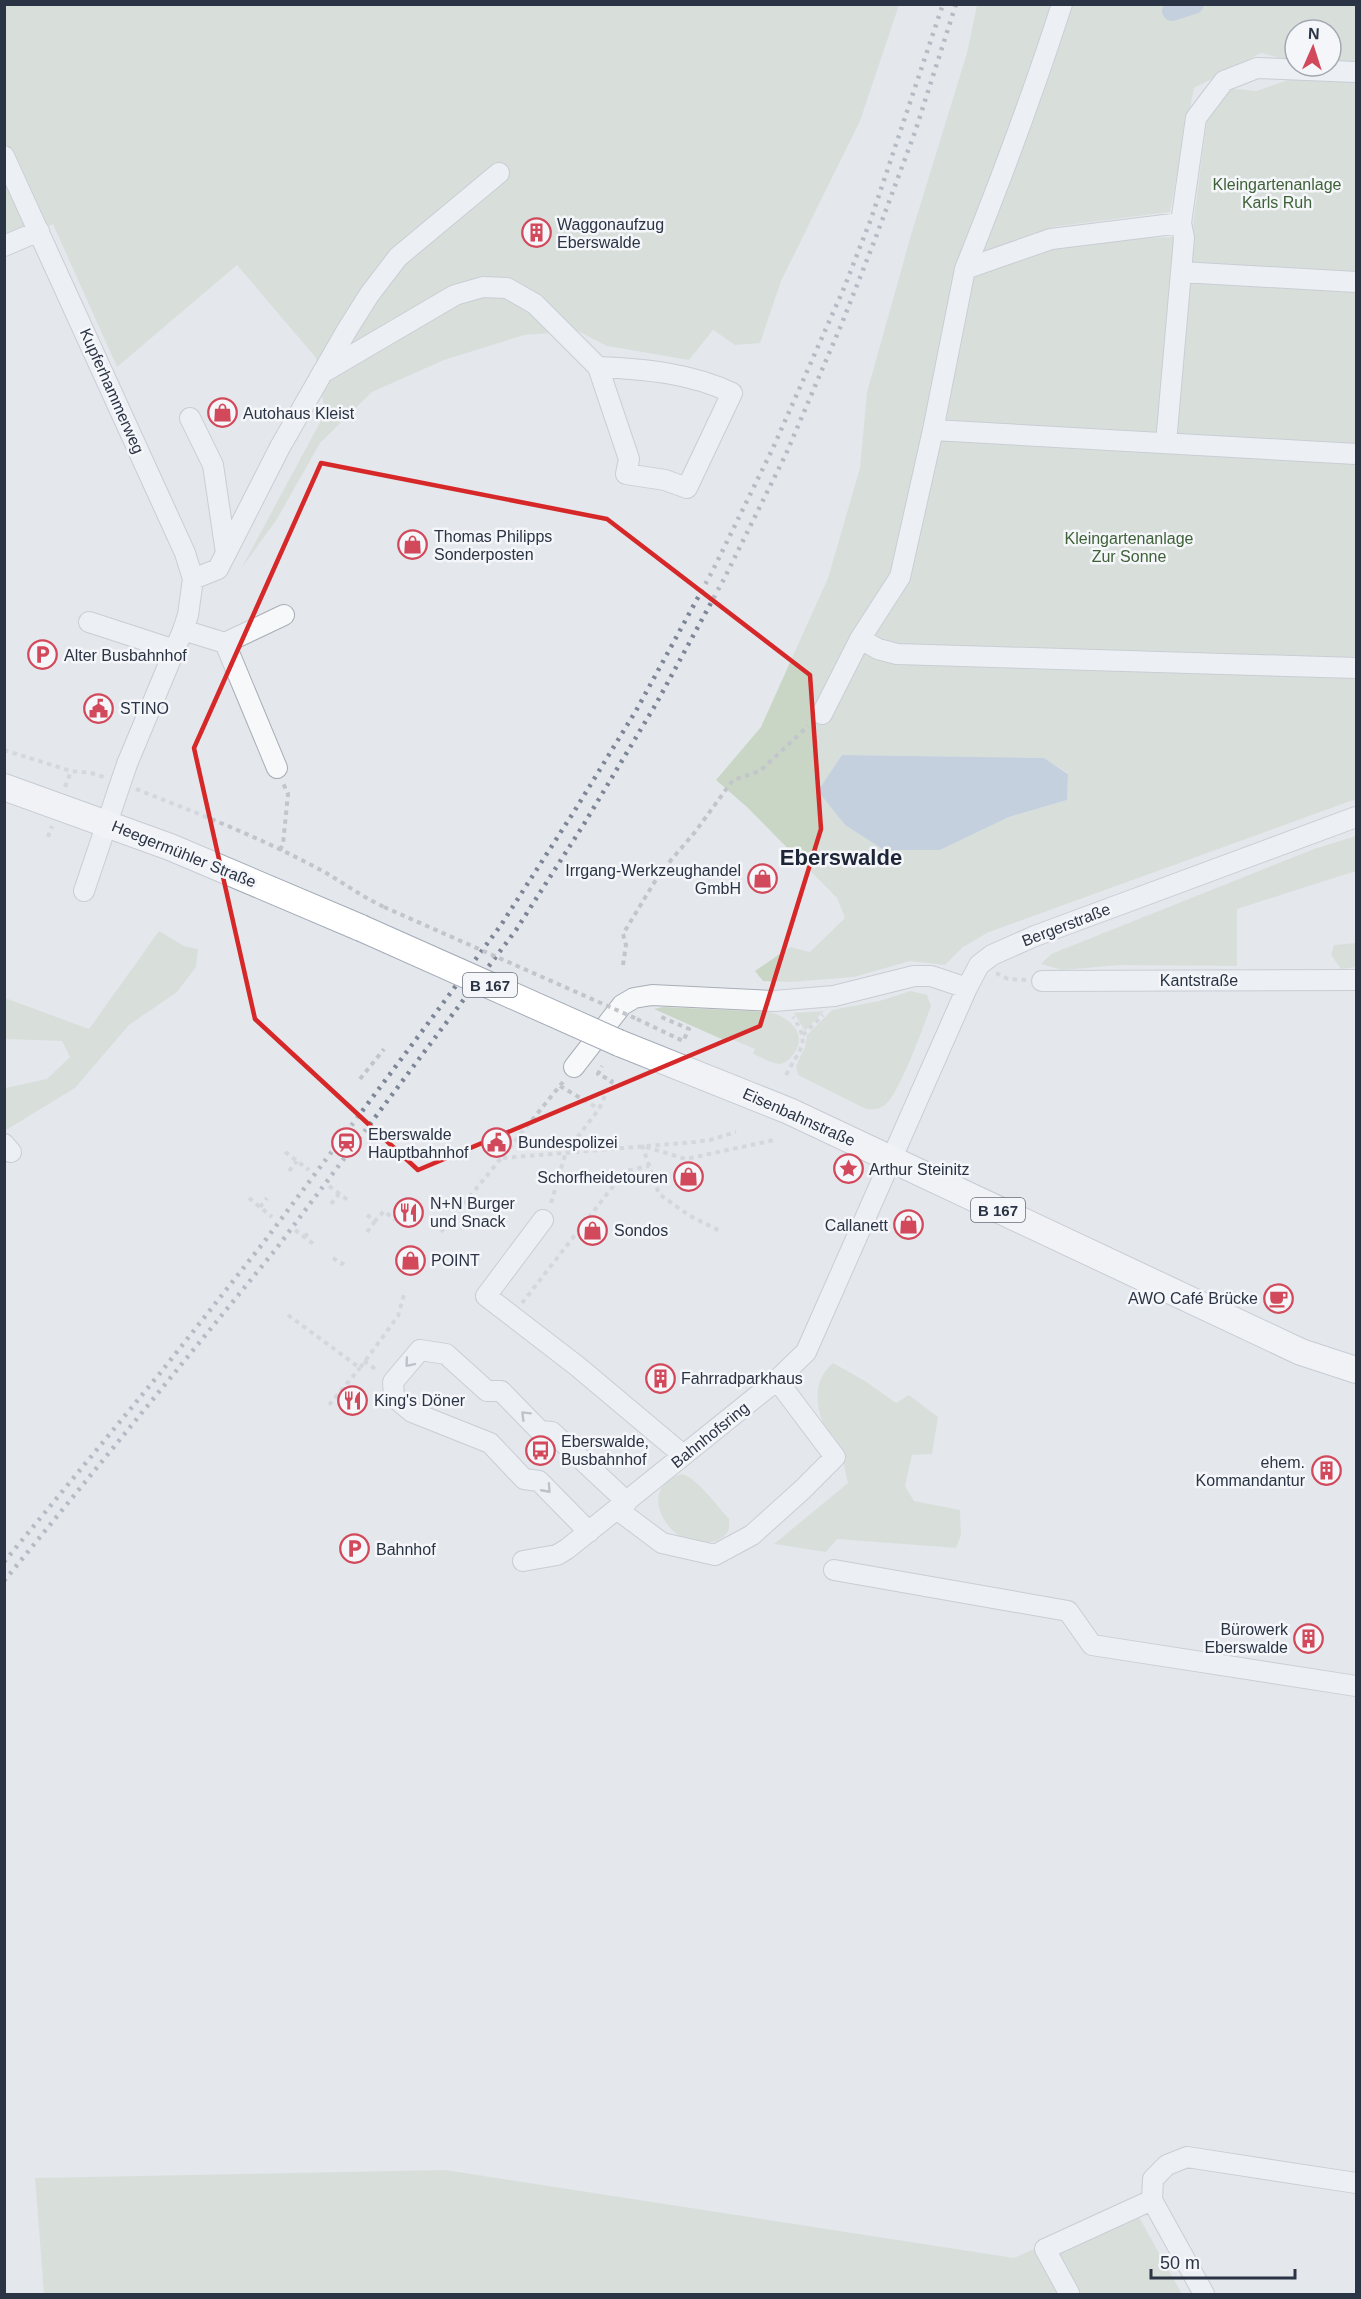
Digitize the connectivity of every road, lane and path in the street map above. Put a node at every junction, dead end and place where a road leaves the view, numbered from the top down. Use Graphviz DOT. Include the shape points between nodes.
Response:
graph roads {
  1 [pos="1062,4"];
  2 [pos="1356,72"];
  3 [pos="4,156"];
  4 [pos="499,173"];
  5 [pos="1181,223"];
  6 [pos="39,231"];
  7 [pos="4,246"];
  8 [pos="965,269"];
  9 [pos="1180,272"];
  10 [pos="1356,282"];
  11 [pos="598,367"];
  12 [pos="322,373"];
  13 [pos="190,418"];
  14 [pos="933,430"];
  15 [pos="1166,443"];
  16 [pos="1356,454"];
  17 [pos="226,553"];
  18 [pos="193,579"];
  19 [pos="284,615"];
  20 [pos="89,622"];
  21 [pos="183,630"];
  22 [pos="860,639"];
  23 [pos="225,643"];
  24 [pos="175,650"];
  25 [pos="1356,668"];
  26 [pos="822,714"];
  27 [pos="4,750"];
  28 [pos="276,768"];
  29 [pos="121,783"];
  30 [pos="4,787"];
  31 [pos="288,794"];
  32 [pos="1356,817"];
  33 [pos="107,823"];
  34 [pos="280,850"];
  35 [pos="84,891"];
  36 [pos="362,928"];
  37 [pos="623,965"];
  38 [pos="979,965"];
  39 [pos="1356,980"];
  40 [pos="1042,981"];
  41 [pos="967,988"];
  42 [pos="774,1001"];
  43 [pos="656,1014"];
  44 [pos="384,1049"];
  45 [pos="602,1066"];
  46 [pos="574,1067"];
  47 [pos="786,1074"];
  48 [pos="360,1078"];
  49 [pos="560,1086"];
  50 [pos="599,1109"];
  51 [pos="736,1132"];
  52 [pos="774,1140"];
  53 [pos="642,1145"];
  54 [pos="285,1152"];
  55 [pos="566,1152"];
  56 [pos="503,1158"];
  57 [pos="891,1160"];
  58 [pos="297,1161"];
  59 [pos="650,1166"];
  60 [pos="309,1170"];
  61 [pos="289,1171"];
  62 [pos="329,1186"];
  63 [pos="339,1194"];
  64 [pos="249,1198"];
  65 [pos="267,1198"];
  66 [pos="349,1202"];
  67 [pos="331,1204"];
  68 [pos="260,1208"];
  69 [pos="367,1215"];
  70 [pos="272,1217"];
  71 [pos="395,1220"];
  72 [pos="543,1220"];
  73 [pos="375,1221"];
  74 [pos="295,1230"];
  75 [pos="309,1231"];
  76 [pos="367,1232"];
  77 [pos="441,1232"];
  78 [pos="722,1232"];
  79 [pos="304,1237"];
  80 [pos="315,1245"];
  81 [pos="333,1258"];
  82 [pos="345,1259"];
  83 [pos="405,1291"];
  84 [pos="288,1315"];
  85 [pos="513,1316"];
  86 [pos="360,1368"];
  87 [pos="1356,1370"];
  88 [pos="777,1380"];
  89 [pos="329,1405"];
  90 [pos="683,1455"];
  91 [pos="622,1506"];
  92 [pos="589,1532"];
  93 [pos="523,1561"];
  94 [pos="834,1570"];
  95 [pos="1356,1686"];
  96 [pos="1356,2183"];
  97 [pos="1152,2200"];
  98 [pos="1067,2294"];
  99 [pos="1204,2295"];
  1 -- 8 [label="street"];
  2 -- 5 [label="street" via="1257,68 1224,81 1196,118"];
  3 -- 6 [label="street, Kupferhammerweg"];
  4 -- 12 [label="street" via="398,257"];
  5 -- 8 [label="street" via="1051,239"];
  5 -- 9 [label="street" via="1184,238"];
  6 -- 7 [label="street"];
  6 -- 18 [label="street, Kupferhammerweg" via="185,553"];
  8 -- 14 [label="street"];
  9 -- 10 [label="street"];
  9 -- 15 [label="street"];
  11 -- 11 [label="street" via="648,369 714,384 732,393 687,488 626,474 629,459"];
  11 -- 12 [label="street" via="535,303 507,288 483,287 455,295"];
  12 -- 17 [label="street"];
  13 -- 17 [label="street" via="213,465"];
  14 -- 15 [label="street"];
  14 -- 22 [label="street" via="900,577"];
  15 -- 16 [label="street"];
  17 -- 18 [label="street" via="218,568"];
  18 -- 21 [label="street, Kupferhammerweg"];
  19 -- 23 [label="street"];
  20 -- 24 [label="street"];
  21 -- 23 [label="street"];
  21 -- 24 [label="street, Kupferhammerweg"];
  22 -- 25 [label="street" via="897,654"];
  22 -- 26 [label="street"];
  23 -- 28 [label="street"];
  24 -- 29 [label="street, Kupferhammerweg"];
  26 -- 37 [label="path" via="760,771 733,780 660,873 623,934"];
  27 -- 29 [label="path"];
  29 -- 33 [label="street, Kupferhammerweg"];
  29 -- 34 [label="path"];
  30 -- 33 [label="main road, Heegermühler Straße / B 167"];
  31 -- 34 [label="path"];
  32 -- 38 [label="street, Bergerstraße" via="1035,936"];
  33 -- 35 [label="street, Kupferhammerweg"];
  33 -- 36 [label="main road, Heegermühler Straße / B 167"];
  34 -- 43 [label="path, bridge" via="367,899 683,1041 689,1029"];
  36 -- 57 [label="main road, Eisenbahnstraße / B 167, bridge" via="620,1043 780,1107"];
  38 -- 40 [label="path" via="1008,979"];
  38 -- 41 [label="street"];
  39 -- 40 [label="street, Kantstraße"];
  41 -- 42 [label="street" via="931,976 914,976 834,996"];
  41 -- 57 [label="street"];
  42 -- 46 [label="street" via="652,995 634,998 622,1005"];
  42 -- 47 [label="path" via="802,1030 801,1049"];
  44 -- 48 [label="path"];
  45 -- 50 [label="path" via="598,1074 612,1081"];
  46 -- 49 [label="path"];
  49 -- 50 [label="path"];
  49 -- 56 [label="path"];
  50 -- 55 [label="path"];
  51 -- 53 [label="path" via="710,1140"];
  52 -- 53 [label="path" via="686,1159"];
  53 -- 55 [label="path"];
  53 -- 59 [label="path"];
  54 -- 58 [label="path"];
  55 -- 56 [label="path"];
  55 -- 72 [label="path"];
  56 -- 77 [label="path"];
  57 -- 87 [label="main road, Eisenbahnstraße / B 167" via="1301,1352"];
  57 -- 88 [label="street, Bahnhofsring" via="806,1352"];
  58 -- 60 [label="path"];
  58 -- 61 [label="path"];
  59 -- 78 [label="path" via="659,1194"];
  59 -- 85 [label="path" via="625,1171"];
  62 -- 63 [label="path"];
  63 -- 66 [label="path"];
  63 -- 67 [label="path"];
  64 -- 68 [label="path"];
  65 -- 68 [label="path"];
  68 -- 70 [label="path"];
  69 -- 73 [label="path"];
  71 -- 73 [label="path" via="384,1211"];
  72 -- 85 [label="street" via="486,1296"];
  73 -- 76 [label="path"];
  74 -- 79 [label="path"];
  75 -- 79 [label="path"];
  79 -- 80 [label="path"];
  81 -- 82 [label="path" via="342,1264"];
  83 -- 86 [label="path" via="398,1316"];
  84 -- 86 [label="path"];
  85 -- 90 [label="street"];
  86 -- 89 [label="path"];
  88 -- 90 [label="street, Bahnhofsring"];
  88 -- 91 [label="street" via="835,1457 752,1534 714,1555 662,1543"];
  90 -- 91 [label="street, Bahnhofsring"];
  91 -- 92 [label="street, Bahnhofsring"];
  91 -- 92 [label="street, one-way" via="552,1432 540,1431 501,1391 487,1391 446,1354 420,1350 393,1382 393,1397 412,1412 490,1443 524,1479 539,1480"];
  92 -- 93 [label="street, Bahnhofsring" via="557,1555"];
  94 -- 95 [label="street" via="1068,1611 1092,1645"];
  96 -- 97 [label="street" via="1187,2157 1167,2165 1153,2179"];
  97 -- 98 [label="street" via="1045,2248"];
  97 -- 99 [label="street"];
}
